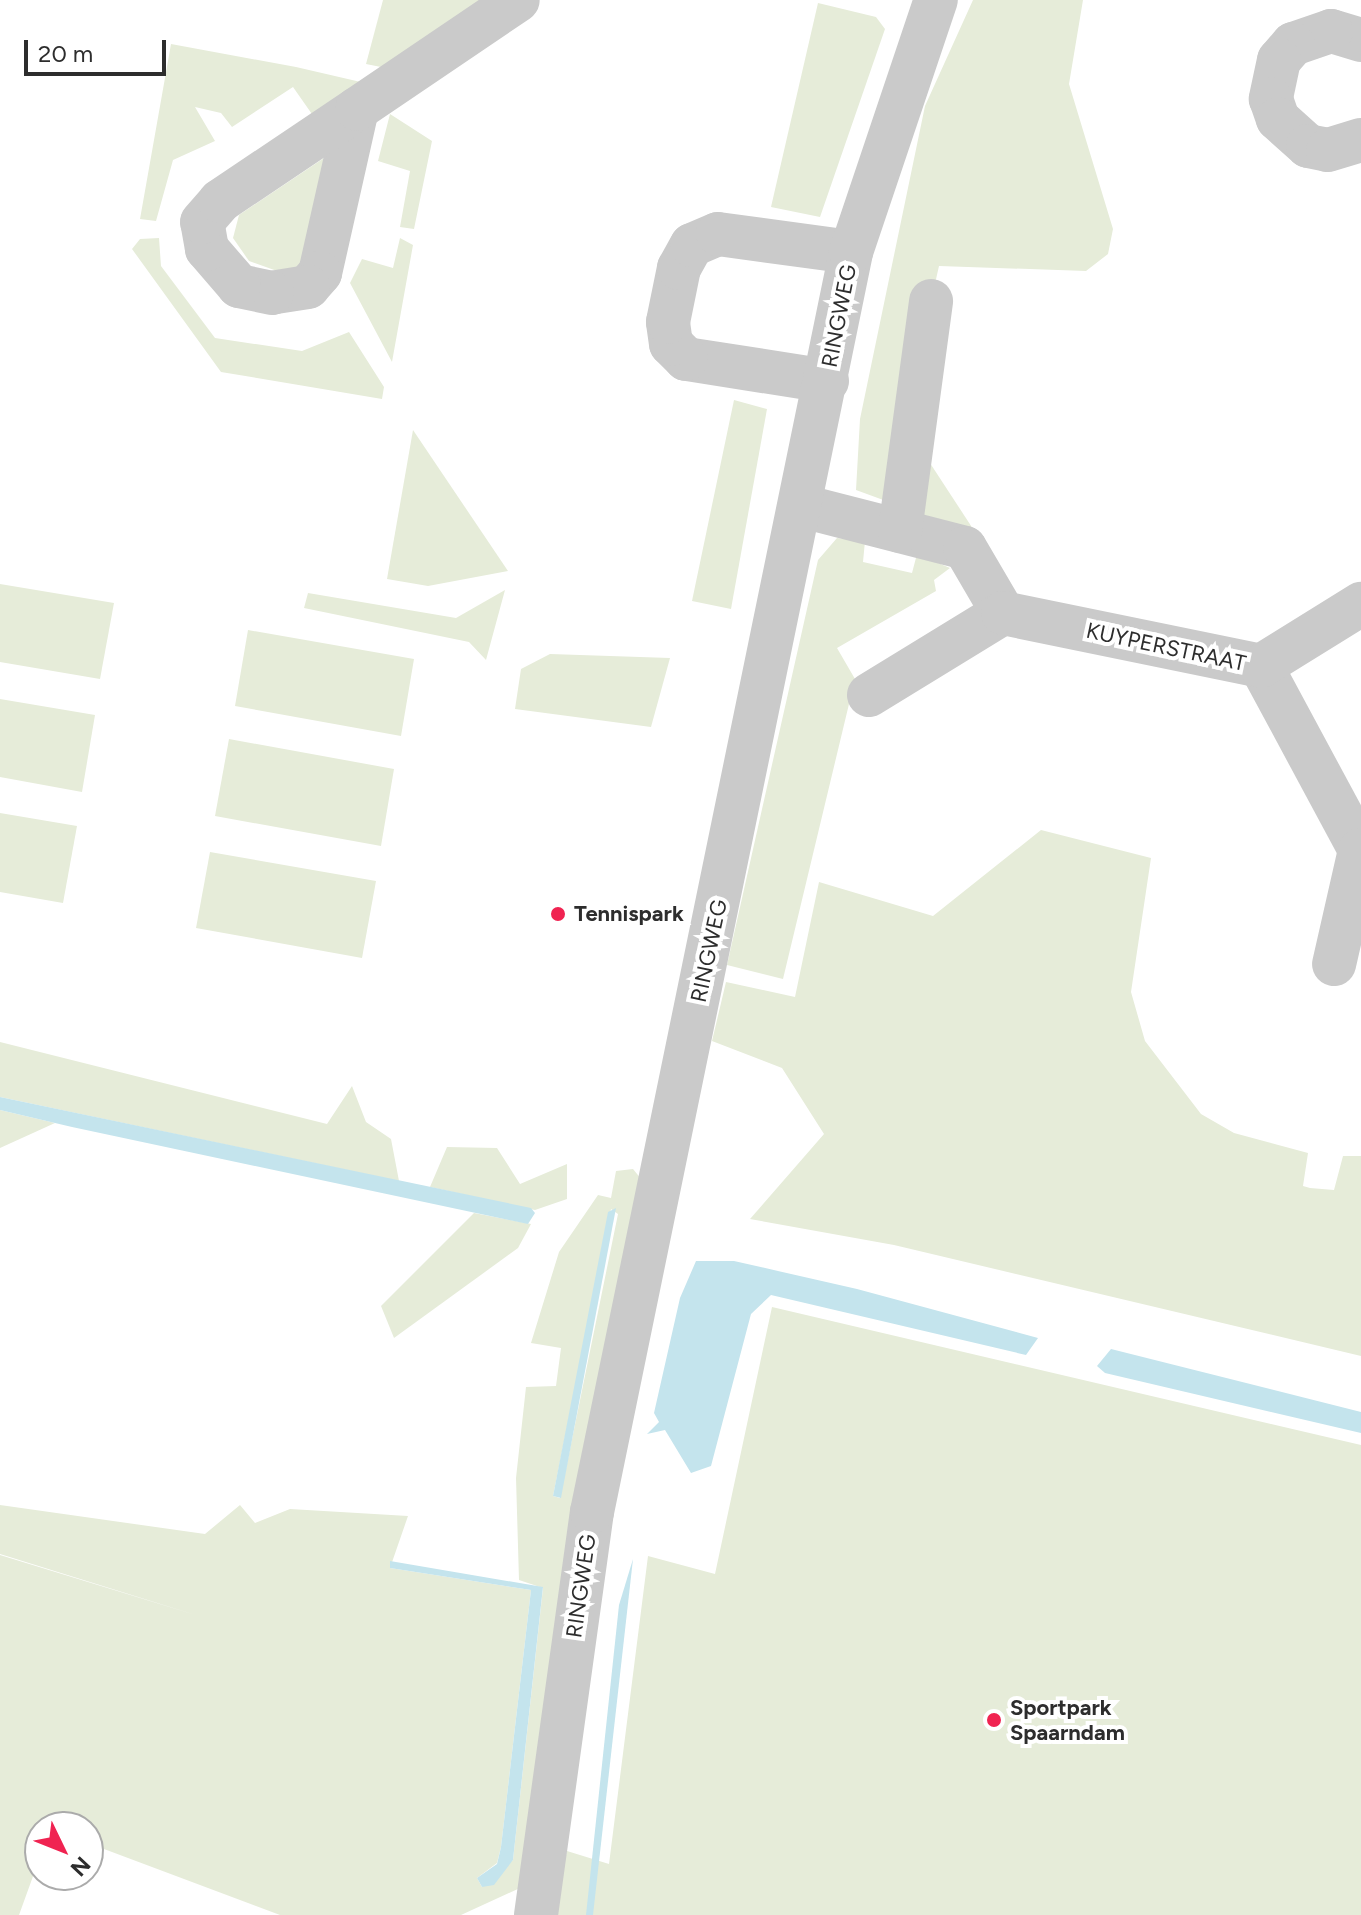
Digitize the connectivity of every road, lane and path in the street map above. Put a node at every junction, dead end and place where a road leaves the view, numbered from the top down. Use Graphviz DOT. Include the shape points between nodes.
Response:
graph roads {
  1 [pos="518,0"];
  2 [pos="936,0"];
  3 [pos="1361,40"];
  4 [pos="357,109"];
  5 [pos="1361,140"];
  6 [pos="851,252"];
  7 [pos="931,301"];
  8 [pos="827,381"];
  9 [pos="802,506"];
  10 [pos="900,531"];
  11 [pos="1361,604"];
  12 [pos="1003,613"];
  13 [pos="1261,666"];
  14 [pos="869,695"];
  15 [pos="1334,964"];
  16 [pos="536,1915"];
  1 -- 4 [label="street"];
  2 -- 6 [label="street, RINGWEG"];
  3 -- 5 [label="street" via="1331,31 1293,44 1279,60 1271,99 1284,127 1308,146 1328,150"];
  6 -- 8 [label="street, RINGWEG"];
  6 -- 8 [label="street" via="718,234 692,245 668,322 671,344 686,359"];
  7 -- 10 [label="street"];
  8 -- 9 [label="street, RINGWEG"];
  9 -- 10 [label="street"];
  9 -- 16 [label="street, RINGWEG" via="592,1512"];
  10 -- 12 [label="street" via="965,548"];
  11 -- 13 [label="street, KUYPERSTRAAT"];
  12 -- 13 [label="street, KUYPERSTRAAT"];
  12 -- 14 [label="street"];
  13 -- 15 [label="street" via="1360,850"];
}
